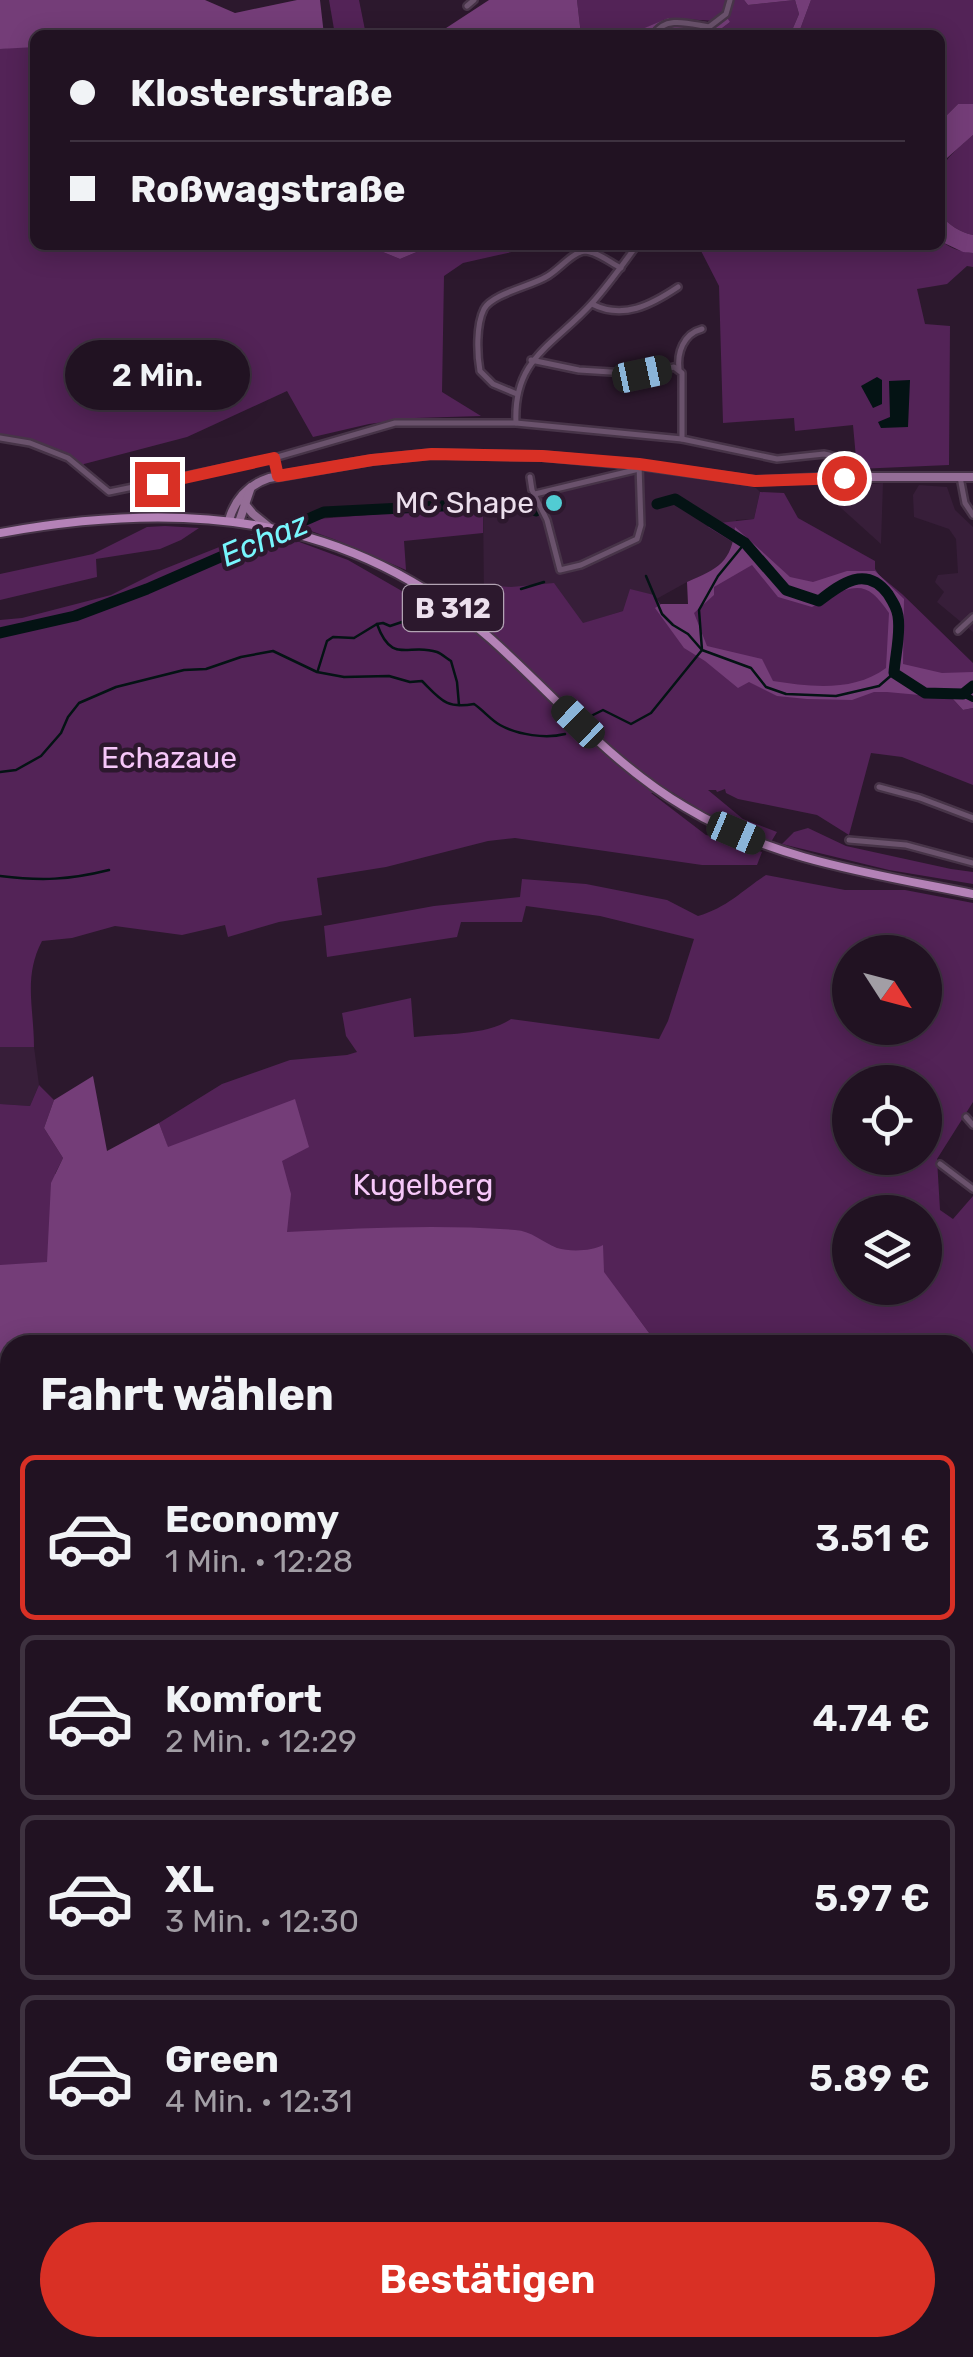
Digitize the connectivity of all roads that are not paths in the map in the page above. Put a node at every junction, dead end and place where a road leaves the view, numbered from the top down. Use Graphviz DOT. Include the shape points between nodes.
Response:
graph roads {
  1 [pos="474,0"];
  2 [pos="730,0"];
  3 [pos="467,6"];
  4 [pos="657,30"];
  5 [pos="633,250"];
  6 [pos="620,268"];
  7 [pos="678,287"];
  8 [pos="592,304"];
  9 [pos="702,329"];
  10 [pos="532,360"];
  11 [pos="680,370"];
  12 [pos="517,394"];
  13 [pos="516,423"];
  14 [pos="0,438"];
  15 [pos="682,439"];
  16 [pos="274,458"];
  17 [pos="639,467"];
  18 [pos="278,476"];
  19 [pos="530,477"];
  20 [pos="960,477"];
  21 [pos="973,477"];
  22 [pos="844,478"];
  23 [pos="251,487"];
  24 [pos="535,494"];
  25 [pos="244,503"];
  26 [pos="973,515"];
  27 [pos="234,521"];
  28 [pos="273,527"];
  29 [pos="0,532"];
  30 [pos="973,616"];
  31 [pos="958,631"];
  32 [pos="879,787"];
  33 [pos="973,818"];
  34 [pos="848,840"];
  35 [pos="973,863"];
  36 [pos="973,894"];
  37 [pos="966,1117"];
  38 [pos="973,1125"];
  39 [pos="942,1165"];
  40 [pos="973,1188"];
  1 -- 3 [label="street"];
  2 -- 4 [label="street" via="726,14 710,26 668,22"];
  5 -- 6 [label="street"];
  6 -- 8 [label="street"];
  6 -- 12 [label="street" via="586,251 486,306 479,368 493,384"];
  7 -- 8 [label="street" via="639,308 606,311"];
  8 -- 10 [label="street"];
  9 -- 11 [label="street" via="686,338"];
  10 -- 11 [label="street" via="579,370"];
  10 -- 12 [label="street"];
  11 -- 15 [label="street"];
  12 -- 13 [label="street"];
  13 -- 15 [label="street"];
  13 -- 16 [label="street" via="396,423"];
  14 -- 16 [label="street" via="68,458 109,492"];
  15 -- 22 [label="street" via="777,459 831,455 844,467"];
  16 -- 18 [label="street"];
  17 -- 18 [label="main road" via="432,454"];
  17 -- 22 [label="main road" via="755,481"];
  17 -- 24 [label="street"];
  17 -- 24 [label="street" via="637,539 581,565 560,570"];
  18 -- 23 [label="main road"];
  19 -- 24 [label="street"];
  20 -- 21 [label="main road"];
  20 -- 22 [label="main road"];
  20 -- 26 [label="street"];
  23 -- 25 [label="main road"];
  23 -- 27 [label="main road" via="238,498"];
  25 -- 27 [label="main road"];
  25 -- 28 [label="main road"];
  27 -- 28 [label="main road, B 312"];
  27 -- 29 [label="main road, B 312" via="154,516"];
  28 -- 36 [label="main road, B 312" via="391,570 441,600 494,641 625,766 720,826 790,854"];
  30 -- 31 [label="street"];
  32 -- 33 [label="street"];
  34 -- 35 [label="street" via="906,844"];
  37 -- 38 [label="street"];
  39 -- 40 [label="street"];
}
